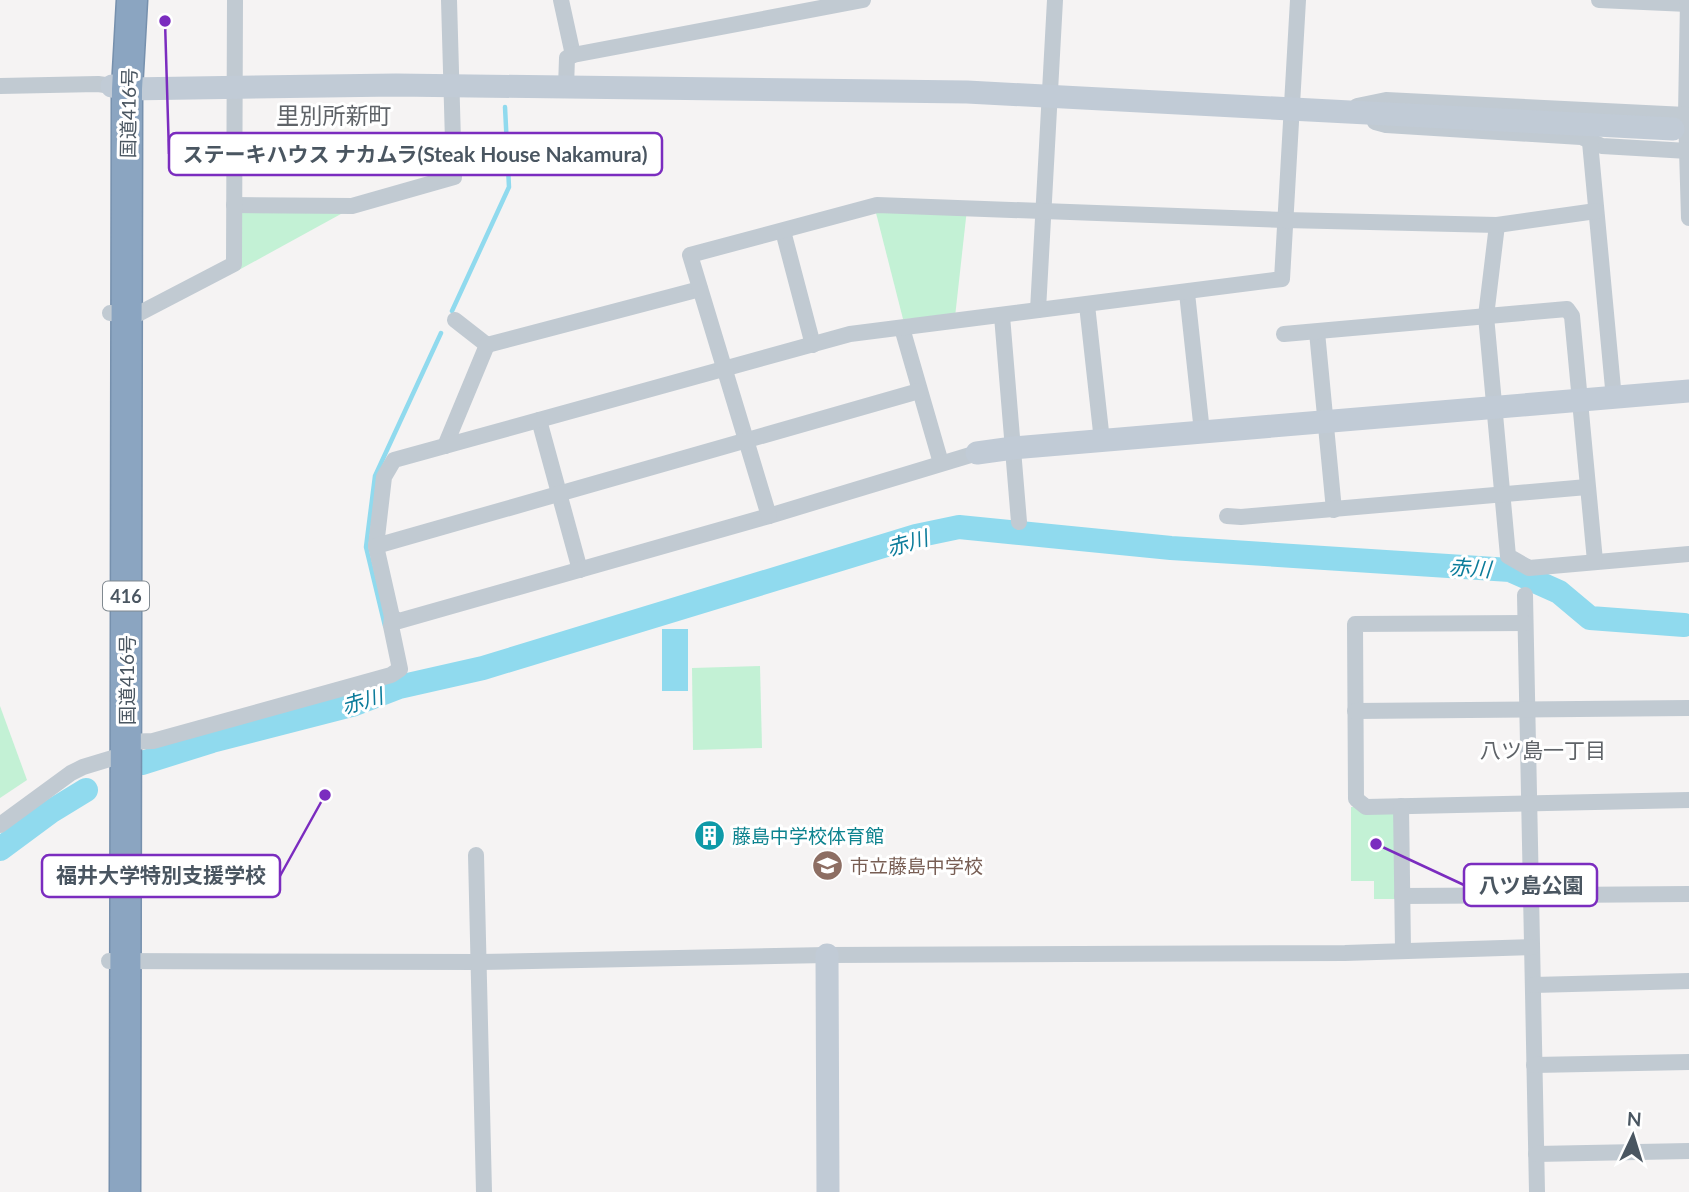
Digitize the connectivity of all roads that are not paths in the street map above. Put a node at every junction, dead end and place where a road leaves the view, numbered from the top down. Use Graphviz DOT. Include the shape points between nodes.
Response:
graph roads {
  1 [pos="116,0"];
  2 [pos="132,0"];
  3 [pos="235,0"];
  4 [pos="449,0"];
  5 [pos="561,0"];
  6 [pos="863,0"];
  7 [pos="1055,0"];
  8 [pos="1298,0"];
  9 [pos="1599,0"];
  10 [pos="1688,2"];
  11 [pos="831,3"];
  12 [pos="573,55"];
  13 [pos="0,86"];
  14 [pos="451,86"];
  15 [pos="119,87"];
  16 [pos="235,87"];
  17 [pos="566,87"];
  18 [pos="1048,96"];
  19 [pos="1290,107"];
  20 [pos="1336,110"];
  21 [pos="1680,122"];
  22 [pos="1591,142"];
  23 [pos="1688,150"];
  24 [pos="234,205"];
  25 [pos="1596,211"];
  26 [pos="1044,212"];
  27 [pos="1689,218"];
  28 [pos="1286,220"];
  29 [pos="1497,225"];
  30 [pos="783,231"];
  31 [pos="701,289"];
  32 [pos="1187,293"];
  33 [pos="1087,305"];
  34 [pos="1038,310"];
  35 [pos="118,314"];
  36 [pos="1002,316"];
  37 [pos="1486,316"];
  38 [pos="455,320"];
  39 [pos="902,328"];
  40 [pos="1317,332"];
  41 [pos="1284,334"];
  42 [pos="487,345"];
  43 [pos="813,345"];
  44 [pos="725,369"];
  45 [pos="919,391"];
  46 [pos="1689,391"];
  47 [pos="1614,398"];
  48 [pos="1579,401"];
  49 [pos="1494,407"];
  50 [pos="539,420"];
  51 [pos="1325,422"];
  52 [pos="1202,432"];
  53 [pos="746,440"];
  54 [pos="1102,442"];
  55 [pos="445,446"];
  56 [pos="1013,447"];
  57 [pos="976,453"];
  58 [pos="941,463"];
  59 [pos="1587,487"];
  60 [pos="560,494"];
  61 [pos="1501,494"];
  62 [pos="1334,510"];
  63 [pos="769,516"];
  64 [pos="1227,516"];
  65 [pos="1019,522"];
  66 [pos="376,546"];
  67 [pos="1689,554"];
  68 [pos="1595,561"];
  69 [pos="580,570"];
  70 [pos="1525,595"];
  71 [pos="392,617"];
  72 [pos="1525,623"];
  73 [pos="1527,708"];
  74 [pos="1689,708"];
  75 [pos="1355,711"];
  76 [pos="120,752"];
  77 [pos="1689,800"];
  78 [pos="1529,805"];
  79 [pos="1401,806"];
  80 [pos="0,825"];
  81 [pos="476,855"];
  82 [pos="1689,894"];
  83 [pos="1402,896"];
  84 [pos="1531,897"];
  85 [pos="1532,947"];
  86 [pos="1403,950"];
  87 [pos="827,955"];
  88 [pos="117,961"];
  89 [pos="480,962"];
  90 [pos="1689,981"];
  91 [pos="1533,985"];
  92 [pos="1689,1062"];
  93 [pos="1534,1065"];
  94 [pos="1689,1151"];
  95 [pos="1536,1154"];
  96 [pos="108,1192"];
  97 [pos="125,1192"];
  98 [pos="484,1192"];
  99 [pos="828,1192"];
  100 [pos="1537,1192"];
  1 -- 15 [label="highway, 国道416号 / 416"];
  2 -- 15 [label="highway, 国道416号 / 416"];
  3 -- 16 [label="street"];
  4 -- 14 [label="street"];
  5 -- 12 [label="street"];
  6 -- 11 [label="street"];
  7 -- 18 [label="street"];
  8 -- 19 [label="street"];
  9 -- 10 [label="street"];
  10 -- 21 [label="street"];
  11 -- 12 [label="street"];
  12 -- 17 [label="street" via="567,58"];
  13 -- 15 [label="street"];
  14 -- 16 [label="street"];
  14 -- 17 [label="street"];
  14 -- 24 [label="street" via="454,177 352,206"];
  15 -- 16 [label="street"];
  15 -- 35 [label="highway, 国道416号 / 416"];
  16 -- 24 [label="street"];
  17 -- 18 [label="street"];
  18 -- 19 [label="street"];
  18 -- 26 [label="street"];
  19 -- 20 [label="street"];
  19 -- 28 [label="street"];
  20 -- 21 [label="street"];
  20 -- 22 [label="street" via="1386,125 1581,137"];
  21 -- 23 [label="street"];
  22 -- 23 [label="street"];
  22 -- 25 [label="street"];
  23 -- 27 [label="street"];
  24 -- 35 [label="street" via="234,264 138,314"];
  25 -- 29 [label="street"];
  25 -- 47 [label="street"];
  26 -- 28 [label="street"];
  26 -- 30 [label="street" via="877,205"];
  26 -- 34 [label="street"];
  28 -- 29 [label="street"];
  28 -- 32 [label="street" via="1282,279"];
  29 -- 37 [label="street"];
  30 -- 31 [label="street" via="690,255"];
  30 -- 43 [label="street"];
  31 -- 42 [label="street"];
  31 -- 44 [label="street"];
  32 -- 33 [label="street"];
  32 -- 52 [label="street"];
  33 -- 34 [label="street"];
  33 -- 54 [label="street"];
  34 -- 36 [label="street"];
  35 -- 76 [label="highway, 国道416号 / 416"];
  36 -- 39 [label="street"];
  36 -- 56 [label="street"];
  37 -- 40 [label="street"];
  37 -- 48 [label="street" via="1567,309 1572,316"];
  37 -- 49 [label="street"];
  38 -- 42 [label="street"];
  39 -- 43 [label="street" via="850,334"];
  39 -- 45 [label="street"];
  40 -- 41 [label="street"];
  40 -- 51 [label="street"];
  42 -- 55 [label="street"];
  43 -- 44 [label="street"];
  44 -- 50 [label="street"];
  44 -- 53 [label="street"];
  45 -- 53 [label="street"];
  45 -- 58 [label="street"];
  46 -- 47 [label="street"];
  47 -- 48 [label="street"];
  48 -- 49 [label="street"];
  48 -- 59 [label="street"];
  49 -- 51 [label="street"];
  49 -- 61 [label="street"];
  50 -- 55 [label="street"];
  50 -- 60 [label="street"];
  51 -- 52 [label="street"];
  51 -- 62 [label="street"];
  52 -- 54 [label="street"];
  53 -- 60 [label="street"];
  53 -- 63 [label="street"];
  54 -- 56 [label="street"];
  55 -- 66 [label="street" via="394,460 384,477"];
  56 -- 57 [label="street"];
  56 -- 65 [label="street"];
  57 -- 58 [label="street"];
  58 -- 63 [label="street"];
  59 -- 61 [label="street"];
  59 -- 68 [label="street"];
  60 -- 66 [label="street"];
  60 -- 69 [label="street"];
  61 -- 62 [label="street"];
  61 -- 68 [label="street" via="1508,556 1529,568"];
  62 -- 64 [label="street"];
  63 -- 69 [label="street"];
  66 -- 71 [label="street"];
  67 -- 68 [label="street"];
  69 -- 71 [label="street" via="399,621"];
  70 -- 72 [label="street"];
  71 -- 76 [label="street" via="400,669 391,675"];
  72 -- 73 [label="street"];
  72 -- 75 [label="street" via="1355,624"];
  73 -- 74 [label="street"];
  73 -- 75 [label="street"];
  73 -- 78 [label="street"];
  75 -- 79 [label="street" via="1356,799 1366,807"];
  76 -- 80 [label="street" via="71,774"];
  76 -- 88 [label="highway, 国道416号 / 416"];
  77 -- 78 [label="street"];
  78 -- 79 [label="street"];
  78 -- 84 [label="street"];
  79 -- 83 [label="street"];
  81 -- 89 [label="street"];
  82 -- 84 [label="street"];
  83 -- 84 [label="street"];
  83 -- 86 [label="street"];
  84 -- 85 [label="street"];
  85 -- 86 [label="street"];
  85 -- 91 [label="street"];
  86 -- 87 [label="street"];
  87 -- 89 [label="street"];
  87 -- 99 [label="street"];
  88 -- 89 [label="street"];
  88 -- 96 [label="highway, 国道416号 / 416"];
  88 -- 97 [label="highway, 国道416号 / 416"];
  89 -- 98 [label="street"];
  90 -- 91 [label="street"];
  91 -- 93 [label="street"];
  92 -- 93 [label="street"];
  93 -- 95 [label="street"];
  94 -- 95 [label="street"];
  95 -- 100 [label="street"];
}
